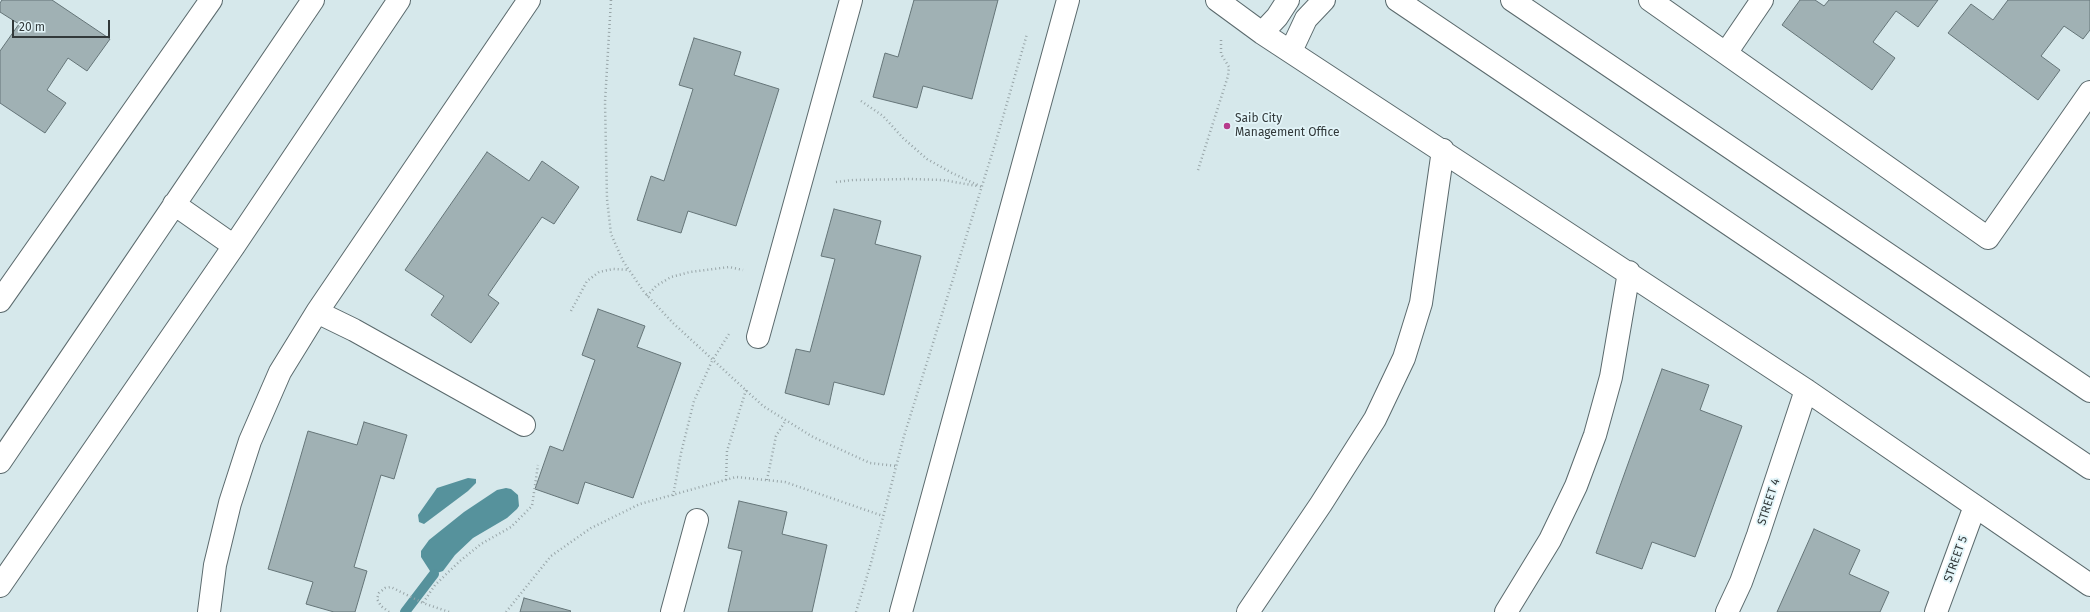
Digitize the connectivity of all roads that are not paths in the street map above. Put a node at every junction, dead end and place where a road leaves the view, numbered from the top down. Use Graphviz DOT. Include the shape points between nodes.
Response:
graph roads {
  1 [pos="211,0"];
  2 [pos="313,0"];
  3 [pos="400,0"];
  4 [pos="529,0"];
  5 [pos="851,0"];
  6 [pos="1068,0"];
  7 [pos="1217,0"];
  8 [pos="1288,0"];
  9 [pos="1324,0"];
  10 [pos="1397,0"];
  11 [pos="1512,0"];
  12 [pos="1650,0"];
  13 [pos="1762,0"];
  14 [pos="1262,33"];
  15 [pos="1291,51"];
  16 [pos="1726,53"];
  17 [pos="2090,92"];
  18 [pos="1443,150"];
  19 [pos="174,204"];
  20 [pos="234,246"];
  21 [pos="1629,272"];
  22 [pos="0,301"];
  23 [pos="317,312"];
  24 [pos="758,337"];
  25 [pos="1806,390"];
  26 [pos="2090,391"];
  27 [pos="524,425"];
  28 [pos="0,462"];
  29 [pos="2090,468"];
  30 [pos="1975,506"];
  31 [pos="697,520"];
  32 [pos="2090,585"];
  33 [pos="0,586"];
  34 [pos="209,612"];
  35 [pos="672,612"];
  36 [pos="901,612"];
  37 [pos="1248,612"];
  38 [pos="1506,612"];
  39 [pos="1726,612"];
  40 [pos="1936,612"];
  1 -- 22 [label="street"];
  2 -- 19 [label="street"];
  3 -- 20 [label="street"];
  4 -- 23 [label="street"];
  5 -- 24 [label="street"];
  6 -- 36 [label="street"];
  7 -- 14 [label="street"];
  8 -- 14 [label="street"];
  9 -- 15 [label="street" via="1306,19"];
  10 -- 29 [label="street"];
  11 -- 26 [label="street"];
  12 -- 16 [label="street"];
  13 -- 16 [label="street"];
  14 -- 15 [label="street"];
  15 -- 18 [label="street"];
  16 -- 17 [label="street" via="1988,238"];
  18 -- 21 [label="street"];
  18 -- 37 [label="street" via="1421,303 1404,358 1375,419 1322,504"];
  19 -- 20 [label="street"];
  19 -- 28 [label="street"];
  20 -- 33 [label="street"];
  21 -- 25 [label="street"];
  21 -- 38 [label="street" via="1611,377 1595,435 1576,486 1550,540"];
  23 -- 27 [label="street"];
  23 -- 34 [label="street" via="280,372 250,442 230,503 215,565"];
  25 -- 30 [label="street"];
  25 -- 39 [label="street, STREET 4" via="1758,535 1741,582"];
  30 -- 32 [label="street"];
  30 -- 40 [label="street, STREET 5"];
  31 -- 35 [label="street"];
}
